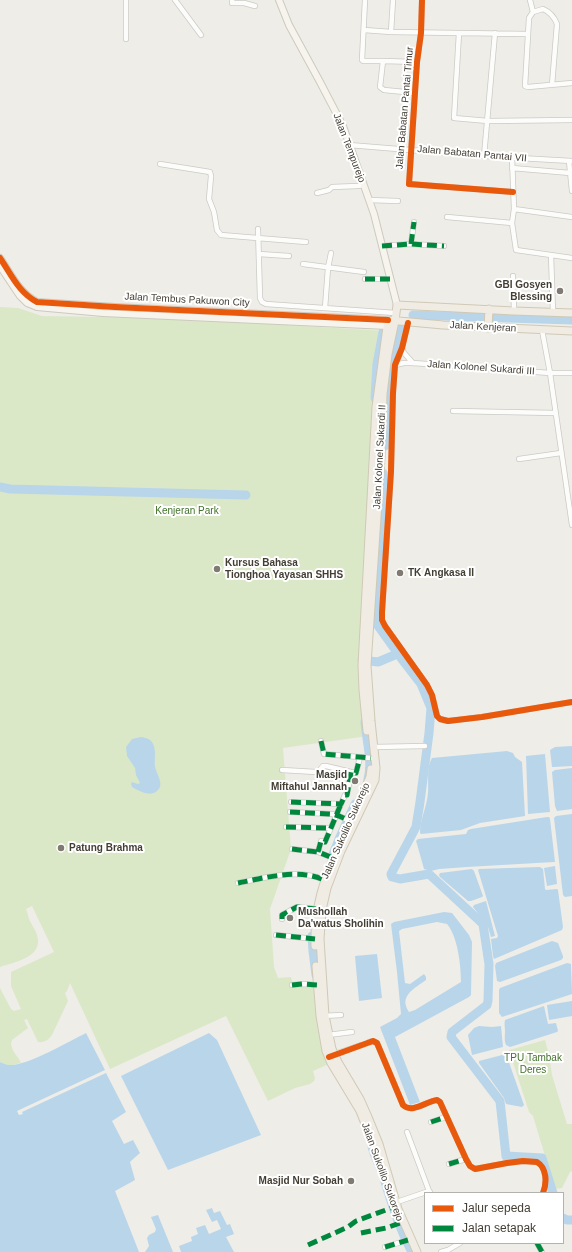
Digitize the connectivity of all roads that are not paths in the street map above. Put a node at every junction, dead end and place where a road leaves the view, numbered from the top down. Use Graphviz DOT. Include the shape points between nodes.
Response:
graph roads {
  1 [pos="126,0"];
  2 [pos="175,0"];
  3 [pos="232,0"];
  4 [pos="279,0"];
  5 [pos="365,0"];
  6 [pos="393,0"];
  7 [pos="422,0"];
  8 [pos="530,0"];
  9 [pos="256,6"];
  10 [pos="533,12"];
  11 [pos="364,30"];
  12 [pos="391,32"];
  13 [pos="421,33"];
  14 [pos="459,33"];
  15 [pos="495,33"];
  16 [pos="528,34"];
  17 [pos="201,35"];
  18 [pos="126,39"];
  19 [pos="383,61"];
  20 [pos="417,62"];
  21 [pos="572,83"];
  22 [pos="552,85"];
  23 [pos="415,93"];
  24 [pos="572,120"];
  25 [pos="488,121"];
  26 [pos="349,144"];
  27 [pos="411,149"];
  28 [pos="484,156"];
  29 [pos="512,157"];
  30 [pos="570,161"];
  31 [pos="160,164"];
  32 [pos="512,168"];
  33 [pos="570,173"];
  34 [pos="363,185"];
  35 [pos="572,191"];
  36 [pos="514,192"];
  37 [pos="317,193"];
  38 [pos="369,200"];
  39 [pos="398,201"];
  40 [pos="514,209"];
  41 [pos="447,217"];
  42 [pos="572,217"];
  43 [pos="414,222"];
  44 [pos="512,223"];
  45 [pos="258,229"];
  46 [pos="258,239"];
  47 [pos="306,242"];
  48 [pos="411,244"];
  49 [pos="382,246"];
  50 [pos="444,246"];
  51 [pos="331,253"];
  52 [pos="259,254"];
  53 [pos="289,256"];
  54 [pos="551,256"];
  55 [pos="0,258"];
  56 [pos="572,258"];
  57 [pos="303,264"];
  58 [pos="0,266"];
  59 [pos="328,268"];
  60 [pos="364,272"];
  61 [pos="513,276"];
  62 [pos="365,279"];
  63 [pos="391,279"];
  64 [pos="397,305"];
  65 [pos="325,308"];
  66 [pos="489,310"];
  67 [pos="514,311"];
  68 [pos="553,312"];
  69 [pos="396,313"];
  70 [pos="572,313"];
  71 [pos="391,323"];
  72 [pos="408,323"];
  73 [pos="488,327"];
  74 [pos="542,330"];
  75 [pos="572,331"];
  76 [pos="402,348"];
  77 [pos="413,363"];
  78 [pos="395,365"];
  79 [pos="550,372"];
  80 [pos="572,373"];
  81 [pos="453,411"];
  82 [pos="556,413"];
  83 [pos="562,453"];
  84 [pos="519,459"];
  85 [pos="572,525"];
  86 [pos="365,665"];
  87 [pos="572,702"];
  88 [pos="321,741"];
  89 [pos="425,746"];
  90 [pos="374,747"];
  91 [pos="360,757"];
  92 [pos="369,758"];
  93 [pos="373,768"];
  94 [pos="282,770"];
  95 [pos="350,772"];
  96 [pos="290,802"];
  97 [pos="341,804"];
  98 [pos="290,812"];
  99 [pos="336,815"];
  100 [pos="347,820"];
  101 [pos="286,827"];
  102 [pos="330,828"];
  103 [pos="292,849"];
  104 [pos="318,852"];
  105 [pos="332,858"];
  106 [pos="238,883"];
  107 [pos="323,883"];
  108 [pos="316,909"];
  109 [pos="282,919"];
  110 [pos="276,935"];
  111 [pos="314,939"];
  112 [pos="292,985"];
  113 [pos="317,985"];
  114 [pos="341,1015"];
  115 [pos="322,1016"];
  116 [pos="352,1032"];
  117 [pos="326,1035"];
  118 [pos="369,1042"];
  119 [pos="361,1045"];
  120 [pos="332,1056"];
  121 [pos="446,1117"];
  122 [pos="431,1122"];
  123 [pos="408,1132"];
  124 [pos="466,1159"];
  125 [pos="450,1164"];
  126 [pos="430,1192"];
  127 [pos="543,1192"];
  128 [pos="424,1194"];
  129 [pos="394,1202"];
  130 [pos="408,1240"];
  131 [pos="458,1244"];
  132 [pos="385,1248"];
  133 [pos="413,1252"];
  134 [pos="417,1252"];
  135 [pos="441,1252"];
  1 -- 18 [label="street"];
  2 -- 17 [label="street"];
  3 -- 9 [label="street" via="232,3"];
  4 -- 26 [label="street, Jalan Tempurejo" via="289,25 343,126"];
  5 -- 11 [label="street"];
  6 -- 12 [label="street"];
  7 -- 13 [label="street, Jalan Babatan Pantai Timur"];
  8 -- 10 [label="street"];
  10 -- 16 [label="street" via="529,18"];
  10 -- 22 [label="street" via="543,9 551,13 557,24"];
  11 -- 12 [label="street"];
  11 -- 19 [label="street" via="362,60"];
  12 -- 13 [label="street"];
  13 -- 14 [label="street"];
  13 -- 20 [label="street, Jalan Babatan Pantai Timur"];
  14 -- 15 [label="street"];
  14 -- 25 [label="street" via="454,116 456,119"];
  15 -- 16 [label="street"];
  15 -- 25 [label="street"];
  16 -- 22 [label="street" via="526,87"];
  19 -- 20 [label="street"];
  19 -- 23 [label="street" via="381,89"];
  20 -- 23 [label="street, Jalan Babatan Pantai Timur"];
  21 -- 22 [label="street"];
  23 -- 27 [label="street, Jalan Babatan Pantai Timur"];
  24 -- 25 [label="street"];
  25 -- 28 [label="street"];
  26 -- 27 [label="street, Jalan Babatan Pantai VII"];
  26 -- 34 [label="street, Jalan Tempurejo"];
  27 -- 28 [label="street, Jalan Babatan Pantai VII"];
  27 -- 36 [label="street, Jalan Babatan Pantai Timur" via="410,184"];
  28 -- 29 [label="street, Jalan Babatan Pantai VII"];
  29 -- 30 [label="street, Jalan Babatan Pantai VII"];
  29 -- 32 [label="street"];
  30 -- 33 [label="street"];
  31 -- 46 [label="street" via="210,172 209,199 219,233"];
  32 -- 33 [label="street"];
  32 -- 36 [label="street"];
  33 -- 35 [label="street"];
  34 -- 37 [label="street" via="332,187"];
  34 -- 38 [label="street, Jalan Tempurejo"];
  36 -- 40 [label="street"];
  38 -- 39 [label="street"];
  38 -- 49 [label="street, Jalan Tempurejo"];
  40 -- 42 [label="street"];
  40 -- 44 [label="street"];
  41 -- 44 [label="street"];
  43 -- 48 [label="street"];
  44 -- 54 [label="street" via="517,251"];
  45 -- 46 [label="street"];
  46 -- 47 [label="street"];
  46 -- 52 [label="street"];
  48 -- 49 [label="street"];
  48 -- 50 [label="street"];
  49 -- 63 [label="street, Jalan Tempurejo"];
  51 -- 59 [label="street"];
  52 -- 53 [label="street"];
  52 -- 65 [label="street" via="262,302"];
  54 -- 56 [label="street"];
  54 -- 68 [label="street"];
  55 -- 71 [label="street, Jalan Tembus Pakuwon City" via="23,293 37,302"];
  57 -- 59 [label="street"];
  58 -- 71 [label="street, Jalan Tembus Pakuwon City" via="20,296 27,303 37,307 103,313"];
  59 -- 60 [label="street"];
  59 -- 65 [label="street"];
  61 -- 67 [label="street"];
  62 -- 63 [label="street"];
  63 -- 64 [label="street, Jalan Tempurejo"];
  64 -- 66 [label="main road, Jalan Kenjeran"];
  64 -- 69 [label="main road, Jalan Sukolilo Sukorejo"];
  65 -- 69 [label="street"];
  66 -- 67 [label="main road, Jalan Kenjeran"];
  66 -- 73 [label="main road"];
  67 -- 68 [label="main road, Jalan Kenjeran"];
  68 -- 70 [label="main road, Jalan Kenjeran"];
  69 -- 71 [label="main road, Jalan Sukolilo Sukorejo"];
  71 -- 72 [label="main road, Jalan Kenjeran"];
  71 -- 86 [label="main road, Jalan Sukolilo Sukorejo" via="376,407 377,457"];
  72 -- 73 [label="main road, Jalan Kenjeran"];
  72 -- 76 [label="street, Jalan Kolonel Sukardi II"];
  73 -- 74 [label="main road, Jalan Kenjeran"];
  74 -- 75 [label="main road, Jalan Kenjeran"];
  74 -- 79 [label="street, Jalan Kolonel Sukardi III"];
  76 -- 77 [label="street, Jalan Kolonel Sukardi III"];
  76 -- 78 [label="street, Jalan Kolonel Sukardi II"];
  77 -- 78 [label="street, Jalan Kolonel Sukardi III"];
  77 -- 79 [label="street, Jalan Kolonel Sukardi III"];
  78 -- 87 [label="street, Jalan Kolonel Sukardi II" via="382,620 384,626 427,685 440,719 482,718"];
  79 -- 80 [label="street, Jalan Kolonel Sukardi III"];
  79 -- 82 [label="street, Jalan Kolonel Sukardi III"];
  81 -- 82 [label="street"];
  82 -- 83 [label="street, Jalan Kolonel Sukardi III"];
  83 -- 84 [label="street"];
  83 -- 85 [label="street, Jalan Kolonel Sukardi III"];
  86 -- 90 [label="main road, Jalan Sukolilo Sukorejo"];
  86 -- 92 [label="main road, Jalan Sukolilo Sukorejo"];
  88 -- 91 [label="street" via="324,754"];
  89 -- 90 [label="street"];
  90 -- 93 [label="main road, Jalan Sukolilo Sukorejo"];
  91 -- 92 [label="street"];
  91 -- 95 [label="street" via="356,773"];
  92 -- 93 [label="main road, Jalan Sukolilo Sukorejo"];
  93 -- 100 [label="main road, Jalan Sukolilo Sukorejo"];
  93 -- 105 [label="main road, Jalan Sukolilo Sukorejo" via="373,785 348,836"];
  94 -- 95 [label="street" via="316,772 326,766"];
  95 -- 97 [label="street" via="347,795"];
  96 -- 97 [label="street"];
  97 -- 99 [label="street"];
  98 -- 99 [label="street"];
  99 -- 100 [label="street"];
  99 -- 102 [label="street"];
  100 -- 105 [label="main road, Jalan Sukolilo Sukorejo"];
  101 -- 102 [label="street"];
  102 -- 104 [label="street"];
  103 -- 104 [label="street"];
  104 -- 105 [label="street"];
  105 -- 107 [label="main road, Jalan Sukolilo Sukorejo"];
  106 -- 107 [label="street" via="305,874"];
  107 -- 108 [label="main road, Jalan Sukolilo Sukorejo"];
  108 -- 109 [label="street" via="297,907 282,915"];
  108 -- 111 [label="main road, Jalan Sukolilo Sukorejo"];
  110 -- 111 [label="street"];
  111 -- 113 [label="main road, Jalan Sukolilo Sukorejo" via="318,961"];
  112 -- 113 [label="street"];
  113 -- 115 [label="main road, Jalan Sukolilo Sukorejo"];
  114 -- 115 [label="street"];
  115 -- 117 [label="main road, Jalan Sukolilo Sukorejo"];
  116 -- 117 [label="street"];
  117 -- 120 [label="main road, Jalan Sukolilo Sukorejo" via="326,1051"];
  118 -- 121 [label="street" via="377,1043 406,1108 418,1107 437,1100"];
  119 -- 120 [label="street"];
  120 -- 129 [label="main road, Jalan Sukolilo Sukorejo" via="332,1064 360,1111 376,1145"];
  121 -- 122 [label="street"];
  121 -- 124 [label="street"];
  123 -- 126 [label="street"];
  124 -- 125 [label="street"];
  124 -- 127 [label="street" via="475,1169 507,1163 536,1162 542,1168 546,1181"];
  128 -- 129 [label="street"];
  129 -- 130 [label="main road, Jalan Sukolilo Sukorejo"];
  130 -- 132 [label="street"];
  130 -- 133 [label="main road, Jalan Sukolilo Sukorejo"];
  130 -- 134 [label="main road, Jalan Sukolilo Sukorejo"];
  131 -- 135 [label="street"];
}
